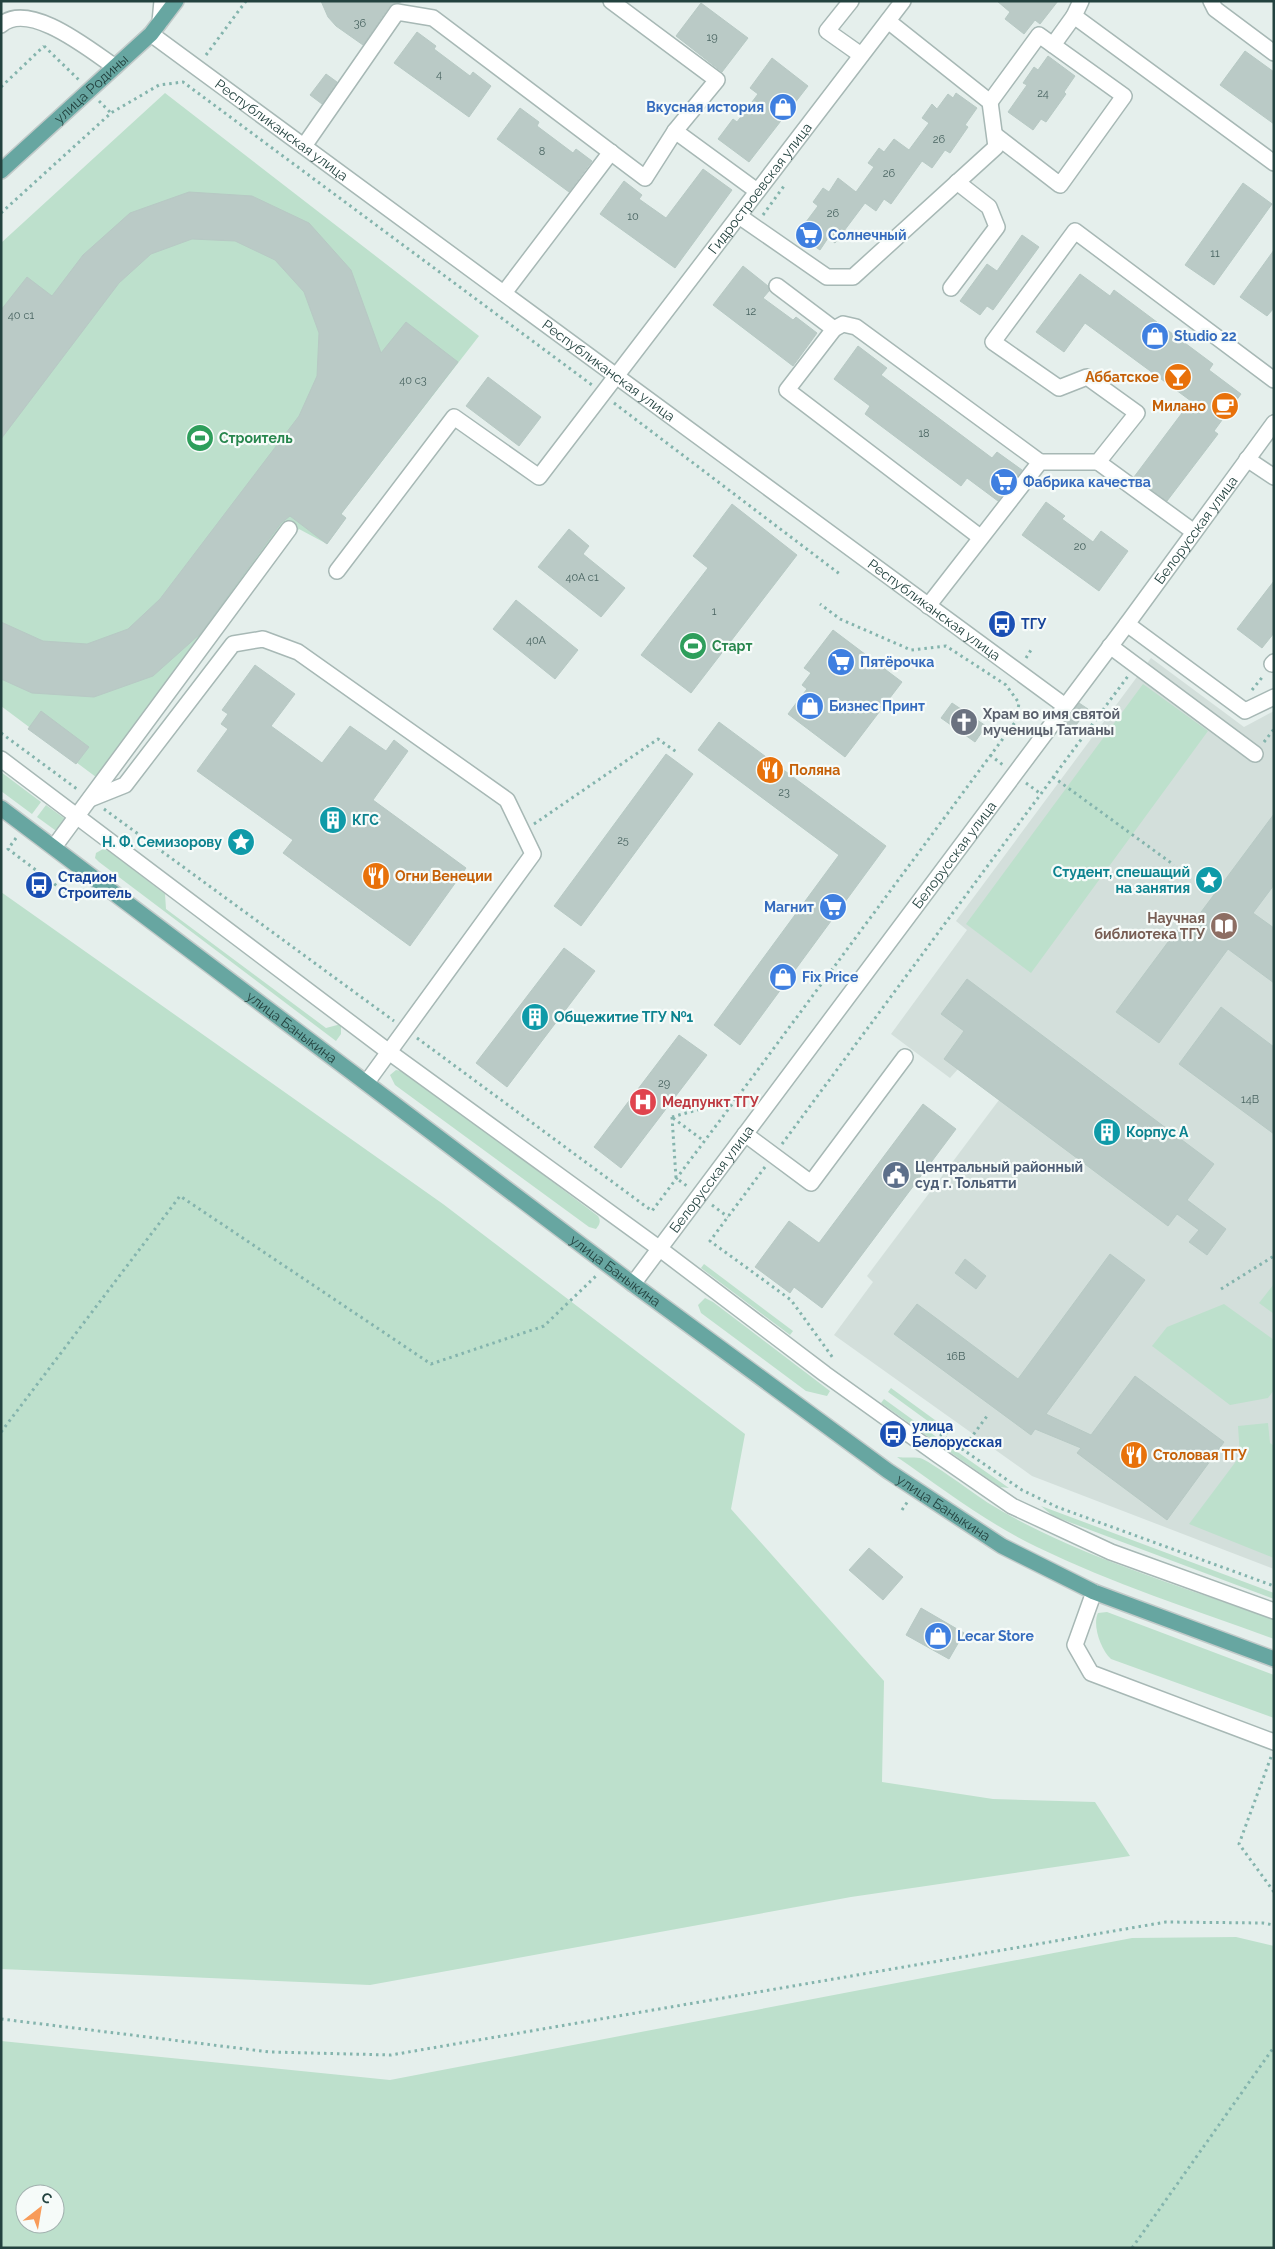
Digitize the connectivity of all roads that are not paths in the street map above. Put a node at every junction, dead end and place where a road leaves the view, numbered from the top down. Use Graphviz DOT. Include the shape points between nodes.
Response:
graph roads {
  1 [pos="162,1"];
  2 [pos="176,1"];
  3 [pos="611,1"];
  4 [pos="851,1"];
  5 [pos="903,1"];
  6 [pos="1081,1"];
  7 [pos="1211,1"];
  8 [pos="1074,16"];
  9 [pos="888,21"];
  10 [pos="1,25"];
  11 [pos="156,28"];
  12 [pos="1053,45"];
  13 [pos="1274,53"];
  14 [pos="861,55"];
  15 [pos="115,67"];
  16 [pos="990,102"];
  17 [pos="675,131"];
  18 [pos="995,135"];
  19 [pos="304,146"];
  20 [pos="610,152"];
  21 [pos="1274,163"];
  22 [pos="1,171"];
  23 [pos="957,182"];
  24 [pos="757,191"];
  25 [pos="739,216"];
  26 [pos="777,286"];
  27 [pos="950,288"];
  28 [pos="504,293"];
  29 [pos="834,329"];
  30 [pos="616,376"];
  31 [pos="1274,380"];
  32 [pos="1274,423"];
  33 [pos="1247,459"];
  34 [pos="1040,462"];
  35 [pos="1098,462"];
  36 [pos="1274,476"];
  37 [pos="290,529"];
  38 [pos="1194,532"];
  39 [pos="980,537"];
  40 [pos="337,571"];
  41 [pos="928,606"];
  42 [pos="1127,624"];
  43 [pos="1110,646"];
  44 [pos="1274,697"];
  45 [pos="1065,706"];
  46 [pos="1255,754"];
  47 [pos="1,759"];
  48 [pos="90,799"];
  49 [pos="1,808"];
  50 [pos="77,816"];
  51 [pos="54,847"];
  52 [pos="389,1052"];
  53 [pos="905,1057"];
  54 [pos="367,1082"];
  55 [pos="745,1134"];
  56 [pos="660,1249"];
  57 [pos="634,1284"];
  58 [pos="1094,1592"];
  59 [pos="1274,1611"];
  60 [pos="1274,1659"];
  61 [pos="1274,1742"];
  1 -- 11 [label="street"];
  2 -- 11 [label="main road, улица Родины"];
  3 -- 17 [label="street" via="717,80"];
  4 -- 14 [label="street" via="828,31"];
  5 -- 9 [label="street, Гидростроевская улица"];
  6 -- 8 [label="street"];
  7 -- 13 [label="street" via="1215,9"];
  8 -- 12 [label="street"];
  8 -- 21 [label="street"];
  9 -- 14 [label="street, Гидростроевская улица"];
  9 -- 16 [label="street"];
  10 -- 15 [label="street" via="19,16 35,18 60,30"];
  11 -- 15 [label="main road, улица Родины"];
  11 -- 19 [label="street, Республиканская улица" via="197,67"];
  12 -- 16 [label="street" via="1039,35"];
  12 -- 18 [label="street" via="1124,96 1060,185"];
  14 -- 24 [label="street, Гидростроевская улица"];
  15 -- 22 [label="main road, улица Родины"];
  16 -- 18 [label="street"];
  17 -- 20 [label="street" via="646,178"];
  17 -- 24 [label="street"];
  18 -- 23 [label="street" via="996,147"];
  19 -- 20 [label="street" via="397,12 433,18"];
  19 -- 28 [label="street, Республиканская улица"];
  20 -- 28 [label="street"];
  23 -- 25 [label="street" via="853,277 827,277"];
  23 -- 27 [label="street" via="989,207 997,227"];
  24 -- 25 [label="street, Гидростроевская улица"];
  25 -- 30 [label="street, Гидростроевская улица"];
  26 -- 29 [label="street"];
  28 -- 30 [label="street, Республиканская улица"];
  29 -- 34 [label="street" via="843,324 856,327"];
  29 -- 39 [label="street" via="787,390"];
  30 -- 40 [label="street, Гидростроевская улица" via="539,477 454,417"];
  30 -- 41 [label="street, Республиканская улица"];
  31 -- 35 [label="street" via="1075,231 993,342 1059,388 1088,377 1136,412"];
  32 -- 33 [label="street, Белорусская улица"];
  33 -- 36 [label="street"];
  33 -- 38 [label="street, Белорусская улица"];
  34 -- 35 [label="street"];
  34 -- 39 [label="street"];
  35 -- 38 [label="street"];
  37 -- 48 [label="street"];
  38 -- 42 [label="street, Белорусская улица"];
  39 -- 41 [label="street"];
  41 -- 45 [label="street, Республиканская улица"];
  42 -- 43 [label="street, Белорусская улица"];
  42 -- 44 [label="street" via="1246,710"];
  43 -- 45 [label="street, Белорусская улица"];
  43 -- 46 [label="street"];
  45 -- 55 [label="street, Белорусская улица"];
  47 -- 50 [label="street"];
  48 -- 50 [label="street"];
  48 -- 52 [label="street" via="125,786 233,644 263,639 298,652 507,800 533,854"];
  49 -- 51 [label="main road, улица Баныкина"];
  50 -- 51 [label="street"];
  50 -- 52 [label="street"];
  51 -- 54 [label="main road, улица Баныкина"];
  52 -- 54 [label="street"];
  52 -- 56 [label="street"];
  53 -- 55 [label="street" via="811,1183"];
  54 -- 57 [label="main road, улица Баныкина"];
  55 -- 56 [label="street, Белорусская улица"];
  56 -- 57 [label="street, Белорусская улица"];
  56 -- 59 [label="street" via="834,1380 1012,1506 1111,1552"];
  57 -- 58 [label="main road, улица Баныкина" via="888,1470 1002,1546"];
  58 -- 60 [label="main road, улица Баныкина"];
  58 -- 61 [label="street" via="1075,1645 1091,1673"];
}
